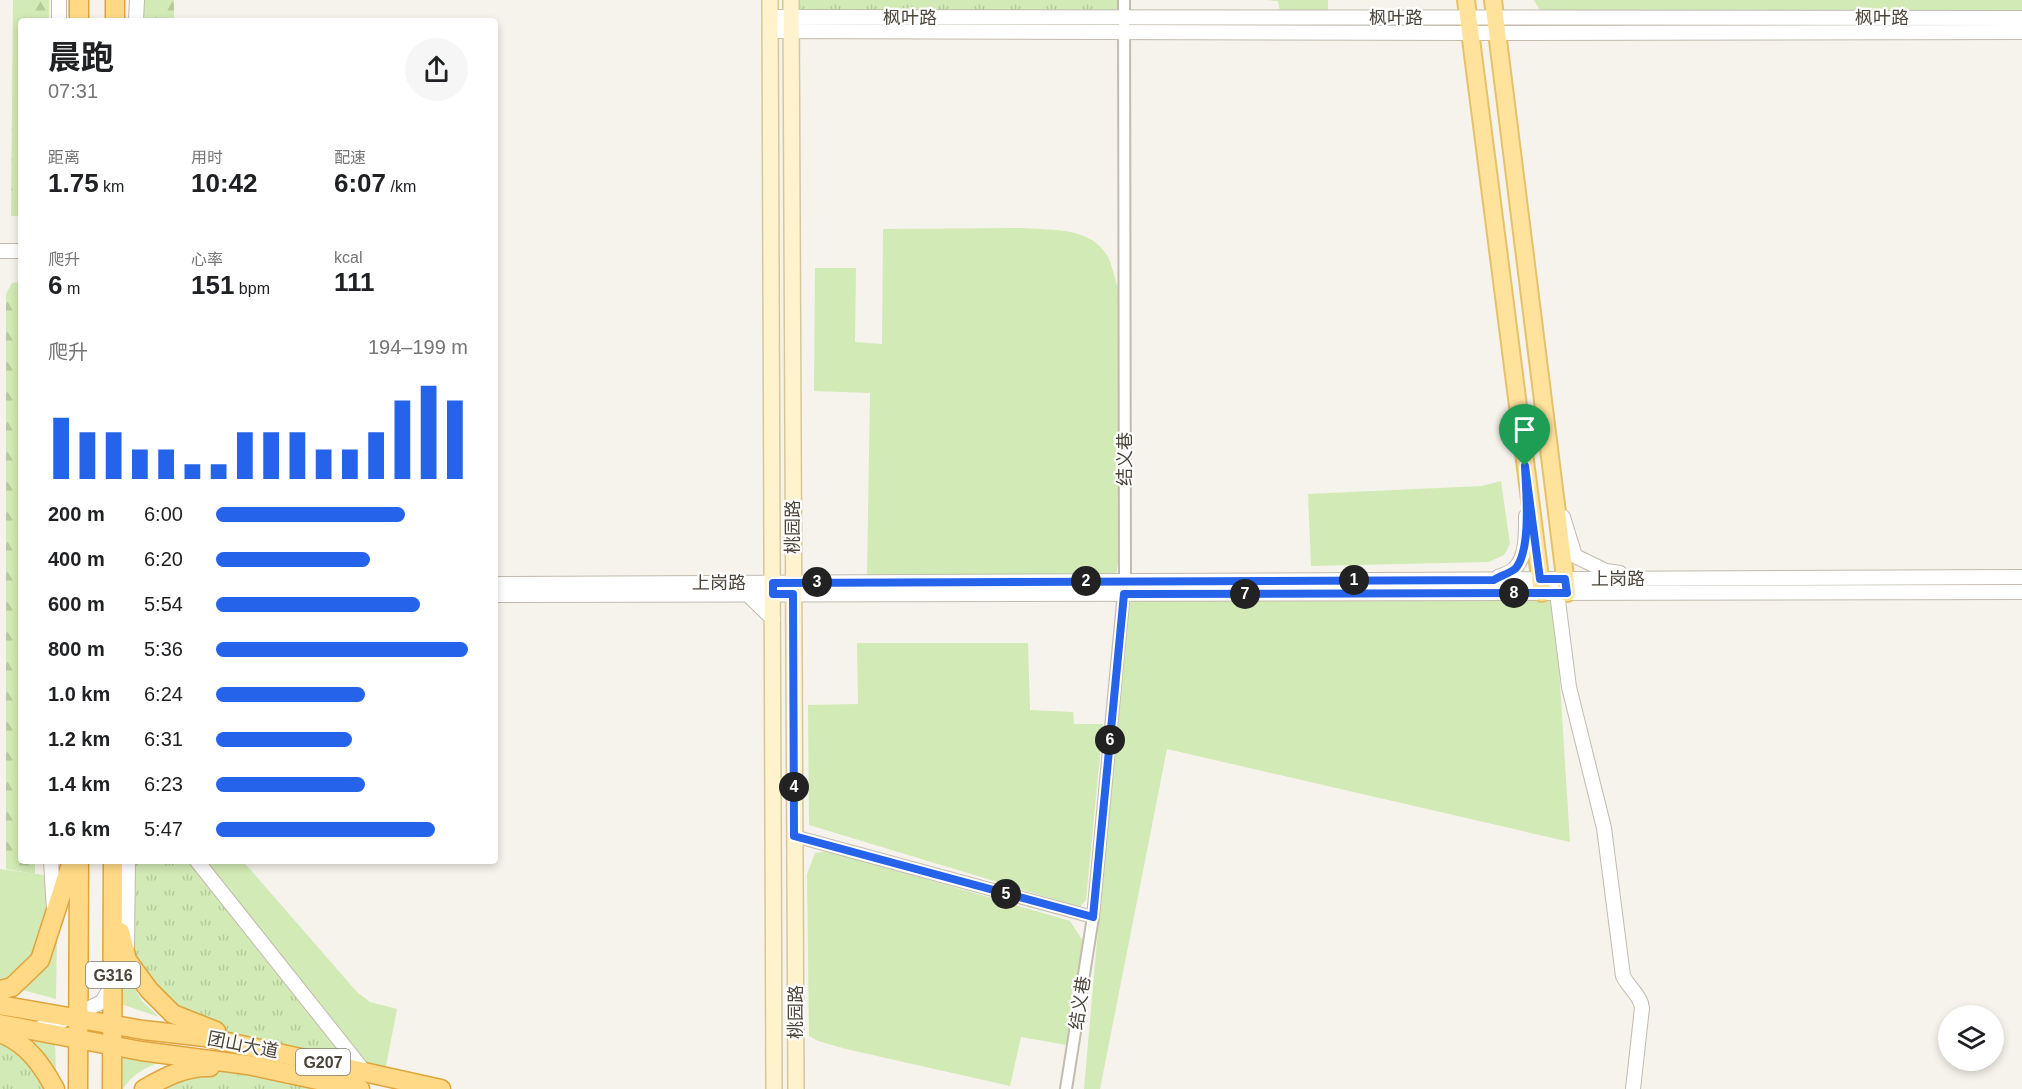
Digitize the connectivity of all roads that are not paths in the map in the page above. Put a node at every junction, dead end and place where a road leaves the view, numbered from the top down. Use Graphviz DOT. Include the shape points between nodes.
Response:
graph roads {
  1 [pos="59,0"];
  2 [pos="79,0"];
  3 [pos="115,0"];
  4 [pos="137,0"];
  5 [pos="770,0"];
  6 [pos="791,0"];
  7 [pos="1124,0"];
  8 [pos="1466,0"];
  9 [pos="1493,0"];
  10 [pos="59,18"];
  11 [pos="79,18"];
  12 [pos="115,18"];
  13 [pos="136,18"];
  14 [pos="2022,18"];
  15 [pos="770,24"];
  16 [pos="791,24"];
  17 [pos="1124,25"];
  18 [pos="1469,26"];
  19 [pos="1497,26"];
  20 [pos="2022,32"];
  21 [pos="0,251"];
  22 [pos="18,251"];
  23 [pos="1525,466"];
  24 [pos="1551,468"];
  25 [pos="773,561"];
  26 [pos="793,561"];
  27 [pos="2022,577"];
  28 [pos="1682,579"];
  29 [pos="1494,580"];
  30 [pos="498,584"];
  31 [pos="815,588"];
  32 [pos="1124,588"];
  33 [pos="1554,588"];
  34 [pos="749,589"];
  35 [pos="773,589"];
  36 [pos="793,589"];
  37 [pos="2022,592"];
  38 [pos="498,595"];
  39 [pos="793,616"];
  40 [pos="773,619"];
  41 [pos="794,836"];
  42 [pos="51,864"];
  43 [pos="71,864"];
  44 [pos="79,864"];
  45 [pos="113,864"];
  46 [pos="128,864"];
  47 [pos="198,864"];
  48 [pos="113,904"];
  49 [pos="55,917"];
  50 [pos="1093,917"];
  51 [pos="127,960"];
  52 [pos="0,990"];
  53 [pos="0,1005"];
  54 [pos="78,1019"];
  55 [pos="113,1025"];
  56 [pos="2,1032"];
  57 [pos="78,1039"];
  58 [pos="113,1046"];
  59 [pos="253,1046"];
  60 [pos="254,1067"];
  61 [pos="50,1084"];
  62 [pos="354,1084"];
  63 [pos="78,1089"];
  64 [pos="112,1089"];
  65 [pos="144,1089"];
  66 [pos="441,1089"];
  67 [pos="774,1089"];
  68 [pos="796,1089"];
  69 [pos="1066,1089"];
  70 [pos="1633,1089"];
  1 -- 10 [label="street"];
  2 -- 11 [label="highway"];
  3 -- 12 [label="highway"];
  4 -- 13 [label="street"];
  5 -- 15 [label="main road, 桃园路"];
  6 -- 16 [label="main road, 桃园路"];
  7 -- 17 [label="street, 结义巷"];
  8 -- 18 [label="main road"];
  9 -- 19 [label="main road"];
  14 -- 19 [label="street, 枫叶路"];
  15 -- 16 [label="street, 枫叶路"];
  15 -- 25 [label="main road, 桃园路"];
  16 -- 17 [label="street, 枫叶路"];
  16 -- 26 [label="main road, 桃园路"];
  17 -- 18 [label="street, 枫叶路"];
  17 -- 32 [label="street, 结义巷"];
  18 -- 19 [label="street, 枫叶路"];
  18 -- 23 [label="main road"];
  19 -- 20 [label="street, 枫叶路"];
  19 -- 24 [label="main road"];
  21 -- 22 [label="street"];
  23 -- 29 [label="street" via="1526,533 1522,554 1515,569"];
  23 -- 33 [label="main road"];
  24 -- 28 [label="street" via="1575,556 1606,571"];
  24 -- 33 [label="main road"];
  25 -- 34 [label="street"];
  25 -- 35 [label="main road, 桃园路"];
  26 -- 31 [label="street"];
  26 -- 36 [label="main road, 桃园路"];
  27 -- 28 [label="street, 上岗路"];
  28 -- 33 [label="street, 上岗路"];
  29 -- 32 [label="street, 上岗路"];
  29 -- 33 [label="street, 上岗路"];
  30 -- 34 [label="street, 上岗路"];
  31 -- 32 [label="street, 上岗路"];
  31 -- 36 [label="street, 上岗路"];
  31 -- 39 [label="street"];
  32 -- 33 [label="street, 上岗路"];
  32 -- 50 [label="street, 结义巷"];
  33 -- 37 [label="street, 上岗路"];
  33 -- 70 [label="street" via="1569,687 1604,828 1623,976 1641,1000"];
  34 -- 35 [label="street, 上岗路"];
  34 -- 38 [label="street, 上岗路"];
  34 -- 40 [label="street"];
  35 -- 36 [label="street, 上岗路"];
  35 -- 40 [label="main road, 桃园路"];
  36 -- 39 [label="main road, 桃园路"];
  39 -- 41 [label="main road, 桃园路"];
  40 -- 67 [label="main road, 桃园路"];
  41 -- 50 [label="street"];
  41 -- 68 [label="main road, 桃园路"];
  42 -- 49 [label="street"];
  43 -- 49 [label="highway"];
  44 -- 54 [label="highway, G316"];
  45 -- 48 [label="highway, G316"];
  46 -- 51 [label="street"];
  47 -- 62 [label="street"];
  48 -- 51 [label="highway"];
  48 -- 55 [label="highway, G316"];
  49 -- 52 [label="highway" via="40,960 12,987"];
  50 -- 69 [label="street, 结义巷"];
  51 -- 56 [label="street" via="102,1002 53,1025"];
  51 -- 59 [label="highway" via="173,1014"];
  53 -- 54 [label="highway, G207"];
  54 -- 55 [label="highway, 团山大道 / G207"];
  54 -- 57 [label="highway, G316"];
  55 -- 58 [label="highway, G316"];
  55 -- 59 [label="highway, 团山大道 / G207"];
  56 -- 57 [label="highway, 团山大道 / G207"];
  56 -- 61 [label="highway" via="30,1051"];
  57 -- 58 [label="highway, 团山大道 / G207"];
  57 -- 63 [label="highway, G316"];
  58 -- 60 [label="highway, 团山大道 / G207"];
  58 -- 64 [label="highway, G316"];
  59 -- 62 [label="highway, 团山大道 / G207"];
  60 -- 62 [label="highway, 团山大道 / G207"];
  60 -- 65 [label="highway" via="201,1067 168,1075"];
  62 -- 66 [label="highway, 团山大道 / G207"];
}
